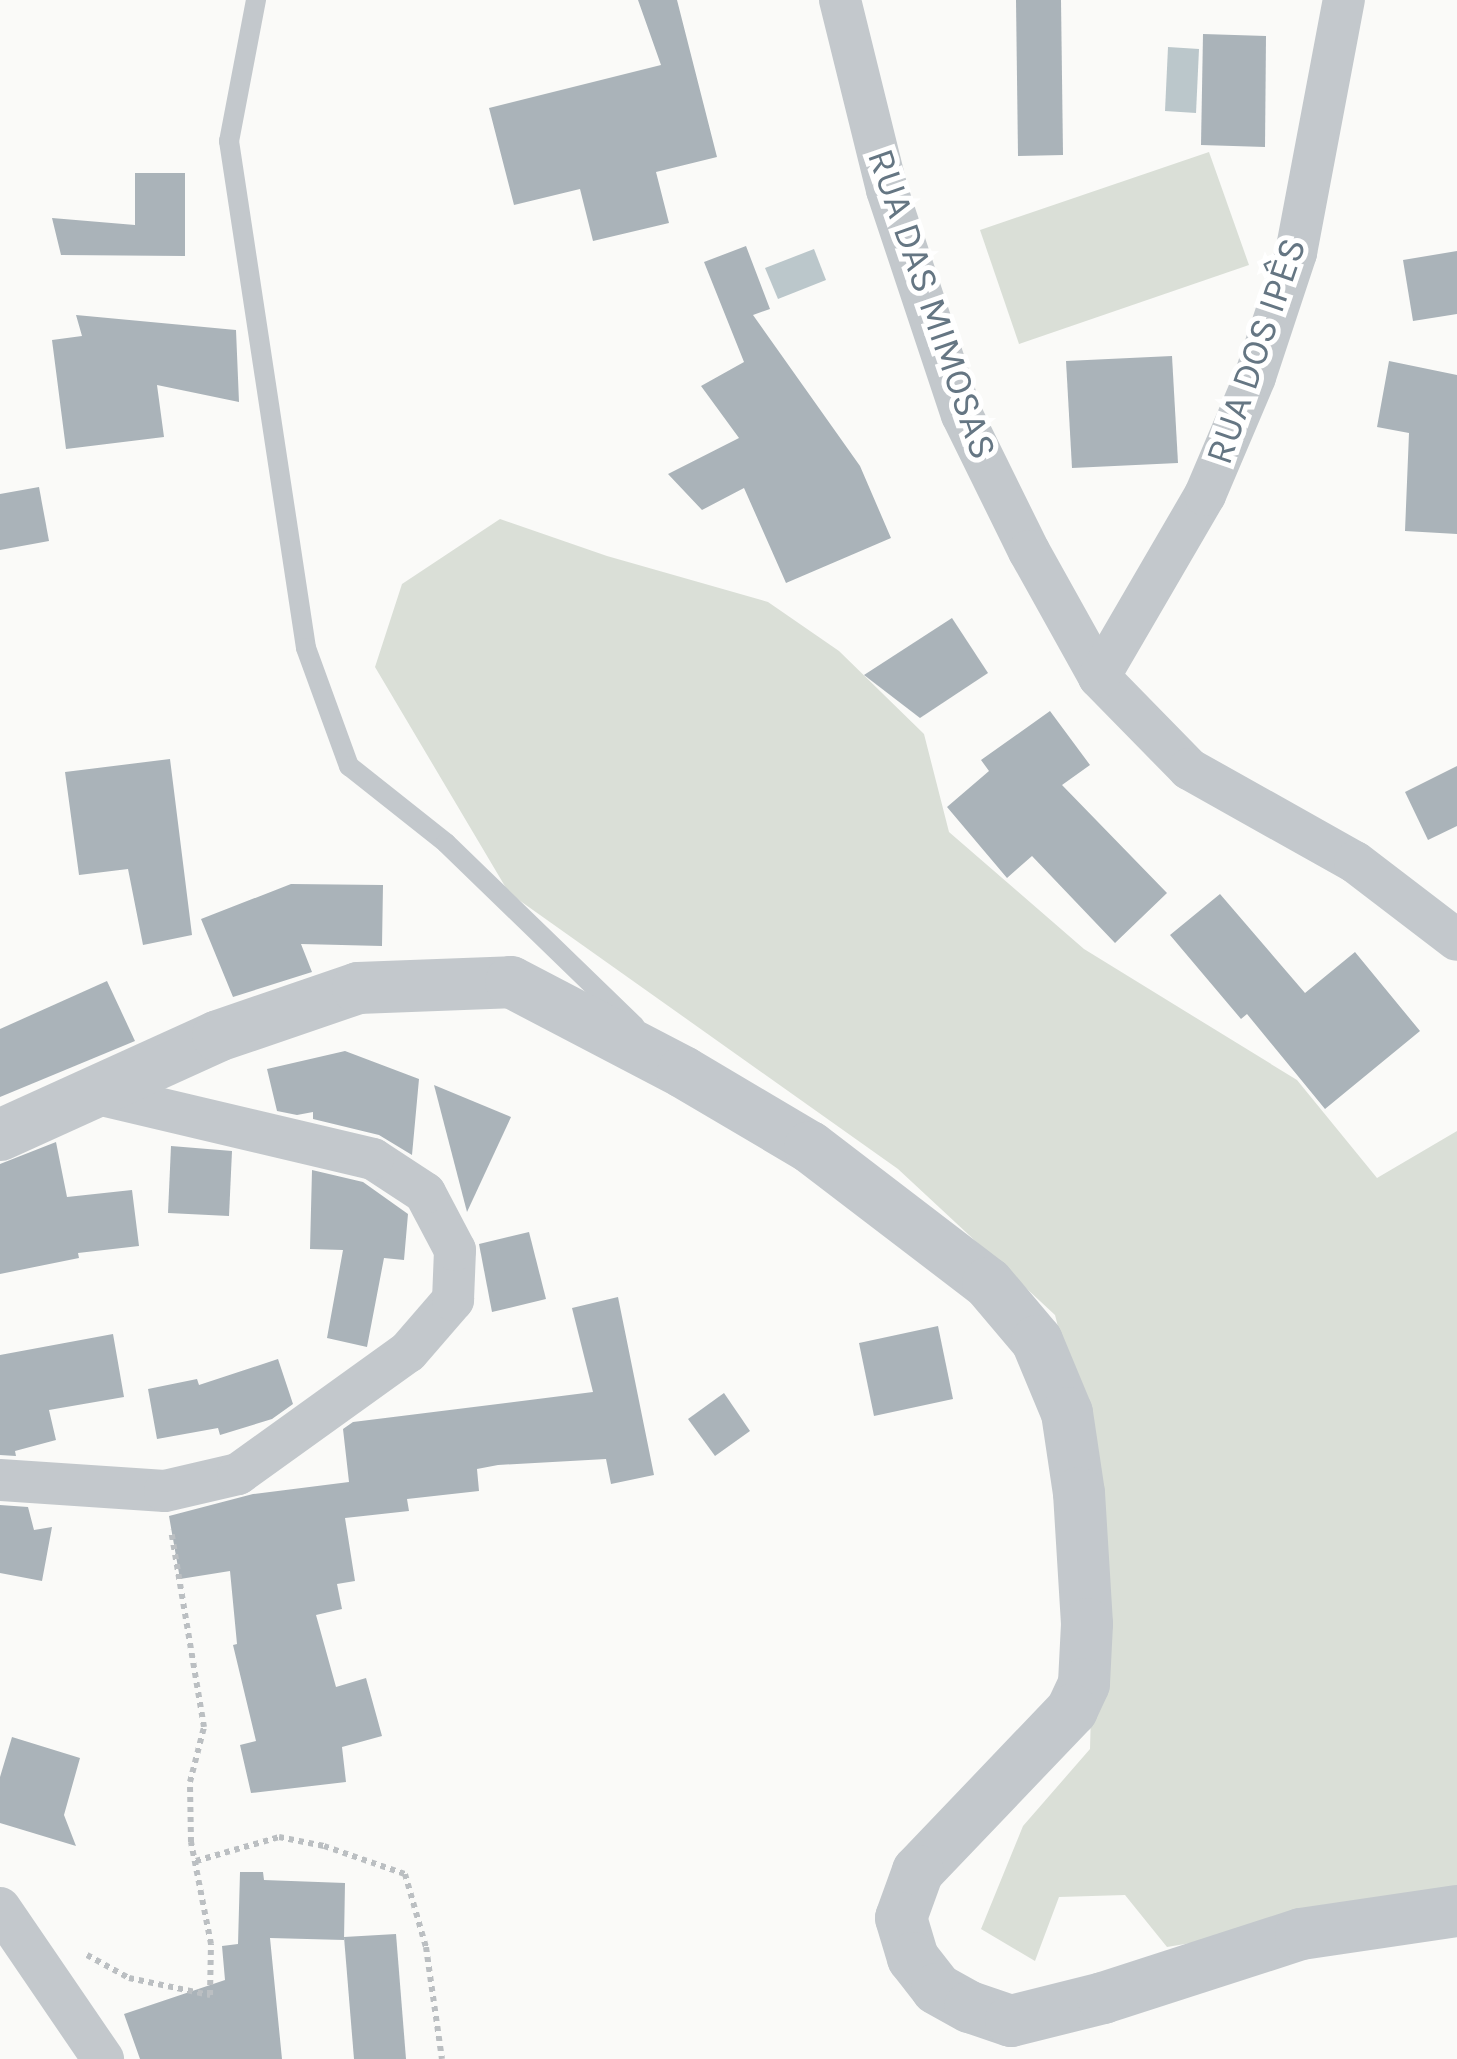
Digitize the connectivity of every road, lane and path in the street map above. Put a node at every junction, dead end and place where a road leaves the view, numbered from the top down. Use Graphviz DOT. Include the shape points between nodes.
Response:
graph roads {
  1 [pos="256,0"];
  2 [pos="840,0"];
  3 [pos="1344,0"];
  4 [pos="1099,677"];
  5 [pos="1457,940"];
  6 [pos="683,1072"];
  7 [pos="94,1093"];
  8 [pos="0,1136"];
  9 [pos="0,1480"];
  10 [pos="165,1490"];
  11 [pos="196,1861"];
  12 [pos="1457,1911"];
  13 [pos="8,1919"];
  14 [pos="103,2059"];
  15 [pos="442,2059"];
  1 -- 6 [label="lane" via="228,141 306,648 349,766 446,843"];
  2 -- 4 [label="street, RUA DAS MIMOSAS" via="888,190 962,416"];
  3 -- 4 [label="street, RUA DOS IPÊS" via="1296,253 1256,377 1205,495"];
  4 -- 5 [label="street, RUA DAS MIMOSAS" via="1189,769 1355,862"];
  6 -- 7 [label="street" via="511,982 358,988 218,1036"];
  6 -- 12 [label="street" via="810,1147 988,1283 1037,1341 1068,1412 1087,1624 1084,1684 1072,1710 918,1871 901,1918 913,1958 938,1988 970,2008 1011,2020 1103,1998 1301,1934"];
  7 -- 8 [label="street"];
  7 -- 10 [label="street" via="373,1159 424,1193 455,1250 453,1300 408,1352 238,1474"];
  9 -- 10 [label="street"];
  10 -- 11 [label="path" via="204,1727 190,1782"];
  11 -- 13 [label="path" via="211,1944 210,1996 129,1978"];
  11 -- 15 [label="path" via="279,1837 405,1874 426,1948"];
  13 -- 14 [label="street"];
}
